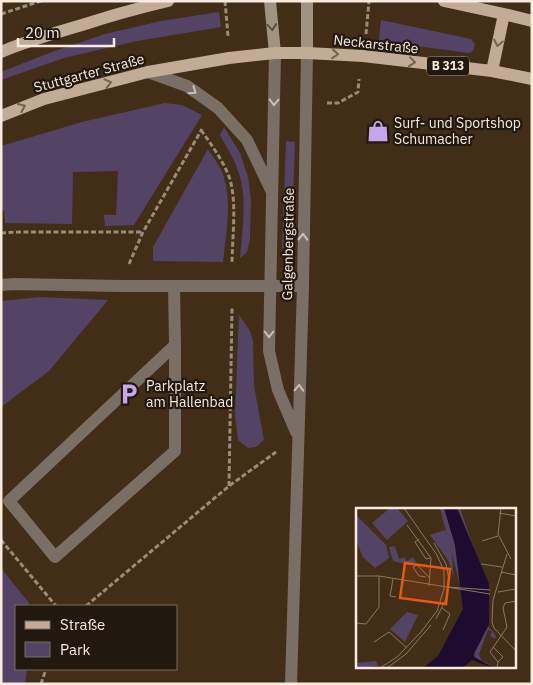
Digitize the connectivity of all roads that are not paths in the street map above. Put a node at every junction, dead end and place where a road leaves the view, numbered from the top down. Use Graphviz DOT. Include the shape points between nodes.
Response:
graph roads {
  1 [pos="168,1"];
  2 [pos="270,1"];
  3 [pos="308,1"];
  4 [pos="444,1"];
  5 [pos="462,3"];
  6 [pos="143,4"];
  7 [pos="504,14"];
  8 [pos="532,21"];
  9 [pos="1,52"];
  10 [pos="275,53"];
  11 [pos="307,53"];
  12 [pos="492,71"];
  13 [pos="148,72"];
  14 [pos="532,79"];
  15 [pos="1,116"];
  16 [pos="272,192"];
  17 [pos="1,285"];
  18 [pos="174,286"];
  19 [pos="270,286"];
  20 [pos="303,286"];
  21 [pos="175,345"];
  22 [pos="298,437"];
  23 [pos="291,684"];
  1 -- 6 [label="main road"];
  2 -- 10 [label="street, one-way"];
  3 -- 11 [label="street"];
  4 -- 5 [label="main road"];
  5 -- 7 [label="main road"];
  6 -- 9 [label="main road"];
  7 -- 8 [label="main road"];
  7 -- 12 [label="main road, one-way"];
  10 -- 11 [label="main road, B 313"];
  10 -- 13 [label="main road, Stuttgarter Straße / B 313"];
  10 -- 16 [label="street, Galgenbergstraße, one-way"];
  11 -- 12 [label="main road, Neckarstraße / B 313, one-way"];
  20 -- 11 [label="street, Galgenbergstraße, one-way"];
  12 -- 14 [label="main road, Neckarstraße / B 313"];
  15 -- 13 [label="main road, Stuttgarter Straße / B 313, one-way" via="44,98"];
  13 -- 16 [label="street, Galgenbergstraße, one-way" via="187,86 218,108 246,140"];
  16 -- 19 [label="street, Galgenbergstraße"];
  17 -- 18 [label="street"];
  18 -- 19 [label="street"];
  18 -- 21 [label="street"];
  19 -- 20 [label="street"];
  19 -- 22 [label="street, Galgenbergstraße, one-way" via="269,351 278,390"];
  22 -- 20 [label="street, Galgenbergstraße, one-way"];
  21 -- 21 [label="street" via="175,451 55,557 9,501"];
  22 -- 23 [label="street, Galgenbergstraße"];
}
